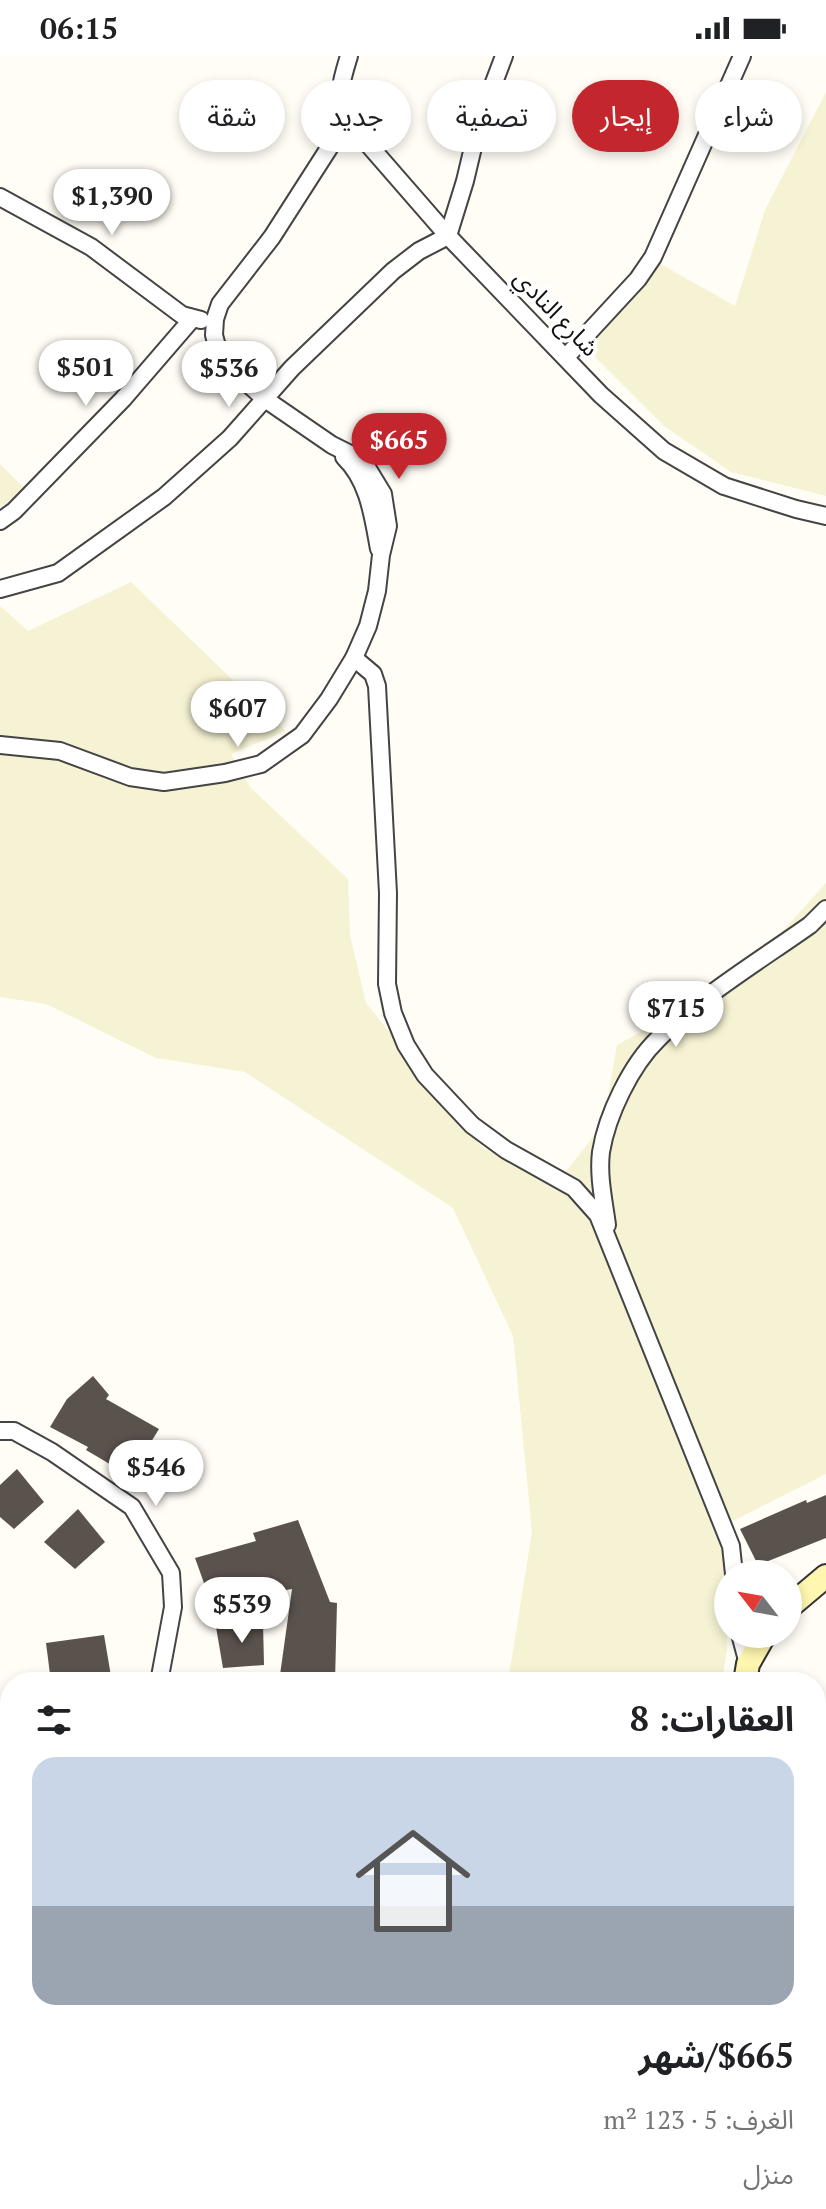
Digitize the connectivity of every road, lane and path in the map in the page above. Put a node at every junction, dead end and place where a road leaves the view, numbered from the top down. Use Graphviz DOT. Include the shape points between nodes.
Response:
graph roads {
  1 [pos="349,56"];
  2 [pos="504,56"];
  3 [pos="742,56"];
  4 [pos="343,80"];
  5 [pos="326,152"];
  6 [pos="375,152"];
  7 [pos="0,197"];
  8 [pos="448,236"];
  9 [pos="192,319"];
  10 [pos="215,319"];
  11 [pos="566,357"];
  12 [pos="265,399"];
  13 [pos="826,516"];
  14 [pos="0,521"];
  15 [pos="0,589"];
  16 [pos="354,658"];
  17 [pos="0,745"];
  18 [pos="826,909"];
  19 [pos="610,1243"];
  20 [pos="0,1431"];
  21 [pos="732,1560"];
  22 [pos="826,1576"];
  23 [pos="802,1596"];
  24 [pos="742,1648"];
  25 [pos="758,1648"];
  26 [pos="161,1672"];
  27 [pos="746,1672"];
  28 [pos="746,1672"];
  1 -- 4 [label="street"];
  2 -- 8 [label="street" via="479,122"];
  3 -- 11 [label="street" via="653,257"];
  5 -- 10 [label="street" via="272,237 220,304"];
  6 -- 8 [label="street, شارع النادي"];
  7 -- 9 [label="street" via="91,247"];
  8 -- 11 [label="street, شارع النادي"];
  8 -- 12 [label="street" via="393,271"];
  9 -- 10 [label="street"];
  9 -- 14 [label="street" via="105,418"];
  10 -- 12 [label="street" via="214,335 226,364"];
  11 -- 13 [label="street, شارع النادي" via="664,451 724,486"];
  12 -- 15 [label="street" via="198,468 76,562 39,580"];
  12 -- 16 [label="street" via="332,445 364,486 381,555 368,626"];
  16 -- 17 [label="street" via="302,735 261,764 237,770 164,782 130,777 60,751"];
  16 -- 19 [label="street" via="365,665 377,686 388,893 387,984 406,1045 425,1075 472,1125 574,1188 598,1215"];
  18 -- 19 [label="street" via="656,1040 629,1078 601,1154"];
  19 -- 21 [label="street"];
  20 -- 26 [label="street" via="14,1431 52,1452 132,1507 171,1573 173,1607"];
  22 -- 23 [label="street"];
  24 -- 27 [label="street"];
  25 -- 28 [label="street"];
}
